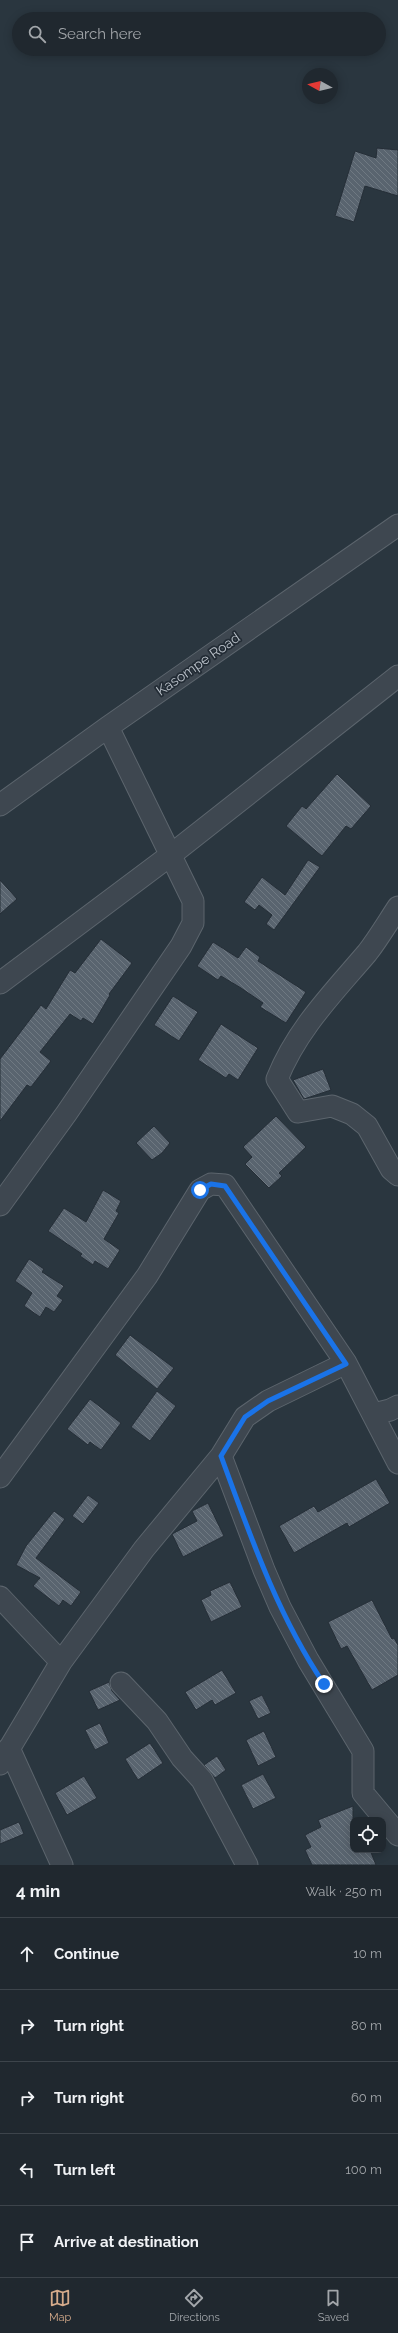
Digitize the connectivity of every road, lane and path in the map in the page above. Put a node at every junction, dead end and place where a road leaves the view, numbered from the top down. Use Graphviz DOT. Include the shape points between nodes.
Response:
graph roads {
  1 [pos="398,525"];
  2 [pos="398,676"];
  3 [pos="108,727"];
  4 [pos="0,805"];
  5 [pos="172,854"];
  6 [pos="398,907"];
  7 [pos="0,983"];
  8 [pos="398,1175"];
  9 [pos="0,1205"];
  10 [pos="346,1364"];
  11 [pos="398,1406"];
  12 [pos="374,1414"];
  13 [pos="221,1456"];
  14 [pos="398,1463"];
  15 [pos="0,1477"];
  16 [pos="0,1596"];
  17 [pos="61,1662"];
  18 [pos="121,1683"];
  19 [pos="5,1756"];
  20 [pos="398,1835"];
  21 [pos="62,1865"];
  22 [pos="247,1865"];
  1 -- 3 [label="street, Kasompe Road"];
  2 -- 5 [label="street"];
  3 -- 4 [label="street, Kasompe Road"];
  3 -- 5 [label="street"];
  5 -- 7 [label="street"];
  5 -- 9 [label="street" via="193,901 193,923 149,993"];
  6 -- 8 [label="street" via="368,952 337,986 291,1046 277,1079 298,1112 332,1106 352,1114 368,1126 391,1169"];
  10 -- 12 [label="street"];
  10 -- 13 [label="street" via="268,1401 245,1417"];
  10 -- 15 [label="street" via="225,1186 211,1184 200,1190 147,1276"];
  11 -- 12 [label="street"];
  12 -- 14 [label="street"];
  13 -- 17 [label="street" via="144,1549"];
  13 -- 20 [label="street" via="280,1607 308,1660 364,1751 363,1793"];
  16 -- 17 [label="street"];
  17 -- 19 [label="street"];
  18 -- 22 [label="street" via="157,1721 182,1758 202,1780"];
  19 -- 21 [label="street"];
}
